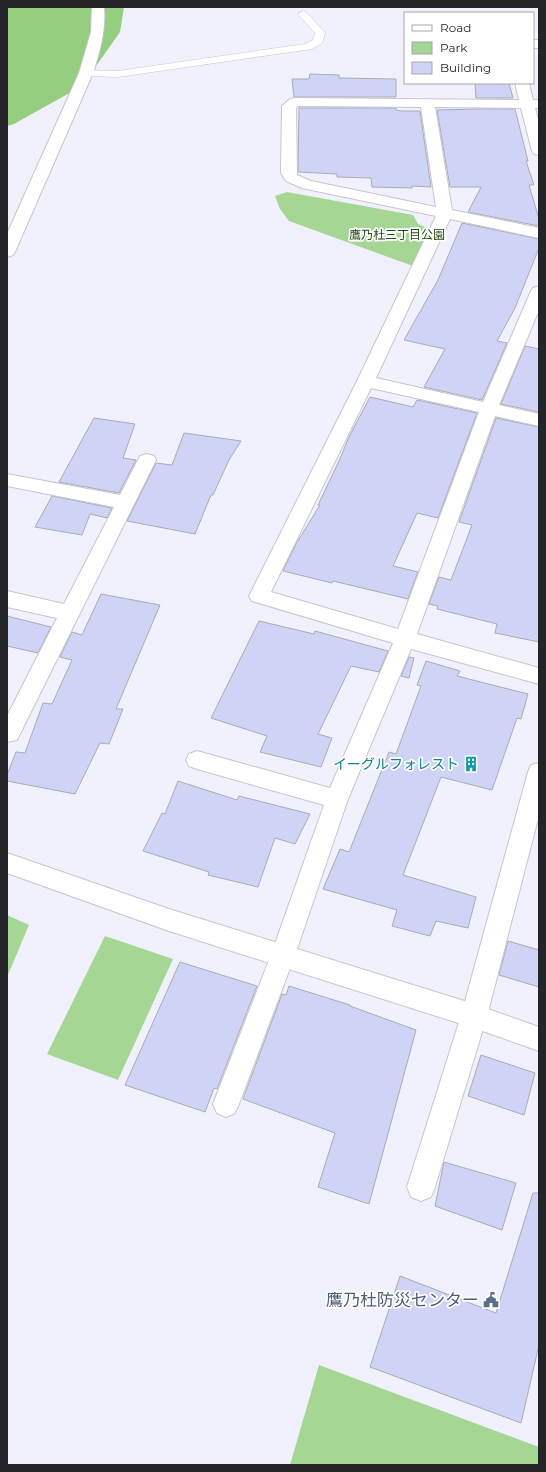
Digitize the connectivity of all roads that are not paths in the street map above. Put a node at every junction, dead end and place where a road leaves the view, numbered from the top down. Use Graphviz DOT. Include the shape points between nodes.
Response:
graph roads {
  1 [pos="98,7"];
  2 [pos="303,14"];
  3 [pos="86,73"];
  4 [pos="523,84"];
  5 [pos="427,104"];
  6 [pos="533,104"];
  7 [pos="539,151"];
  8 [pos="445,214"];
  9 [pos="539,233"];
  10 [pos="7,252"];
  11 [pos="539,291"];
  12 [pos="366,381"];
  13 [pos="489,408"];
  14 [pos="539,420"];
  15 [pos="146,460"];
  16 [pos="7,480"];
  17 [pos="125,503"];
  18 [pos="7,599"];
  19 [pos="71,613"];
  20 [pos="405,639"];
  21 [pos="539,676"];
  22 [pos="10,734"];
  23 [pos="197,760"];
  24 [pos="539,772"];
  25 [pos="337,799"];
  26 [pos="7,863"];
  27 [pos="283,956"];
  28 [pos="474,1016"];
  29 [pos="539,1039"];
  30 [pos="226,1104"];
  31 [pos="422,1187"];
  1 -- 3 [label="street" via="99,20 95,45"];
  2 -- 3 [label="lane" via="320,33 318,41 308,47 118,74"];
  3 -- 10 [label="street"];
  4 -- 6 [label="street"];
  5 -- 6 [label="street"];
  5 -- 8 [label="street"];
  5 -- 8 [label="street" via="296,102 289,106 288,173 291,178 307,185"];
  6 -- 7 [label="street"];
  8 -- 9 [label="street"];
  8 -- 12 [label="street"];
  11 -- 13 [label="street"];
  12 -- 13 [label="street"];
  12 -- 20 [label="street" via="259,596"];
  13 -- 14 [label="street"];
  13 -- 20 [label="street"];
  15 -- 17 [label="street"];
  16 -- 17 [label="street"];
  17 -- 19 [label="street"];
  18 -- 19 [label="street"];
  19 -- 22 [label="street"];
  20 -- 21 [label="street"];
  20 -- 25 [label="street"];
  23 -- 25 [label="street"];
  24 -- 28 [label="street"];
  25 -- 27 [label="street"];
  26 -- 27 [label="street" via="169,920"];
  27 -- 28 [label="street"];
  27 -- 30 [label="street"];
  28 -- 29 [label="street"];
  28 -- 31 [label="street"];
}
